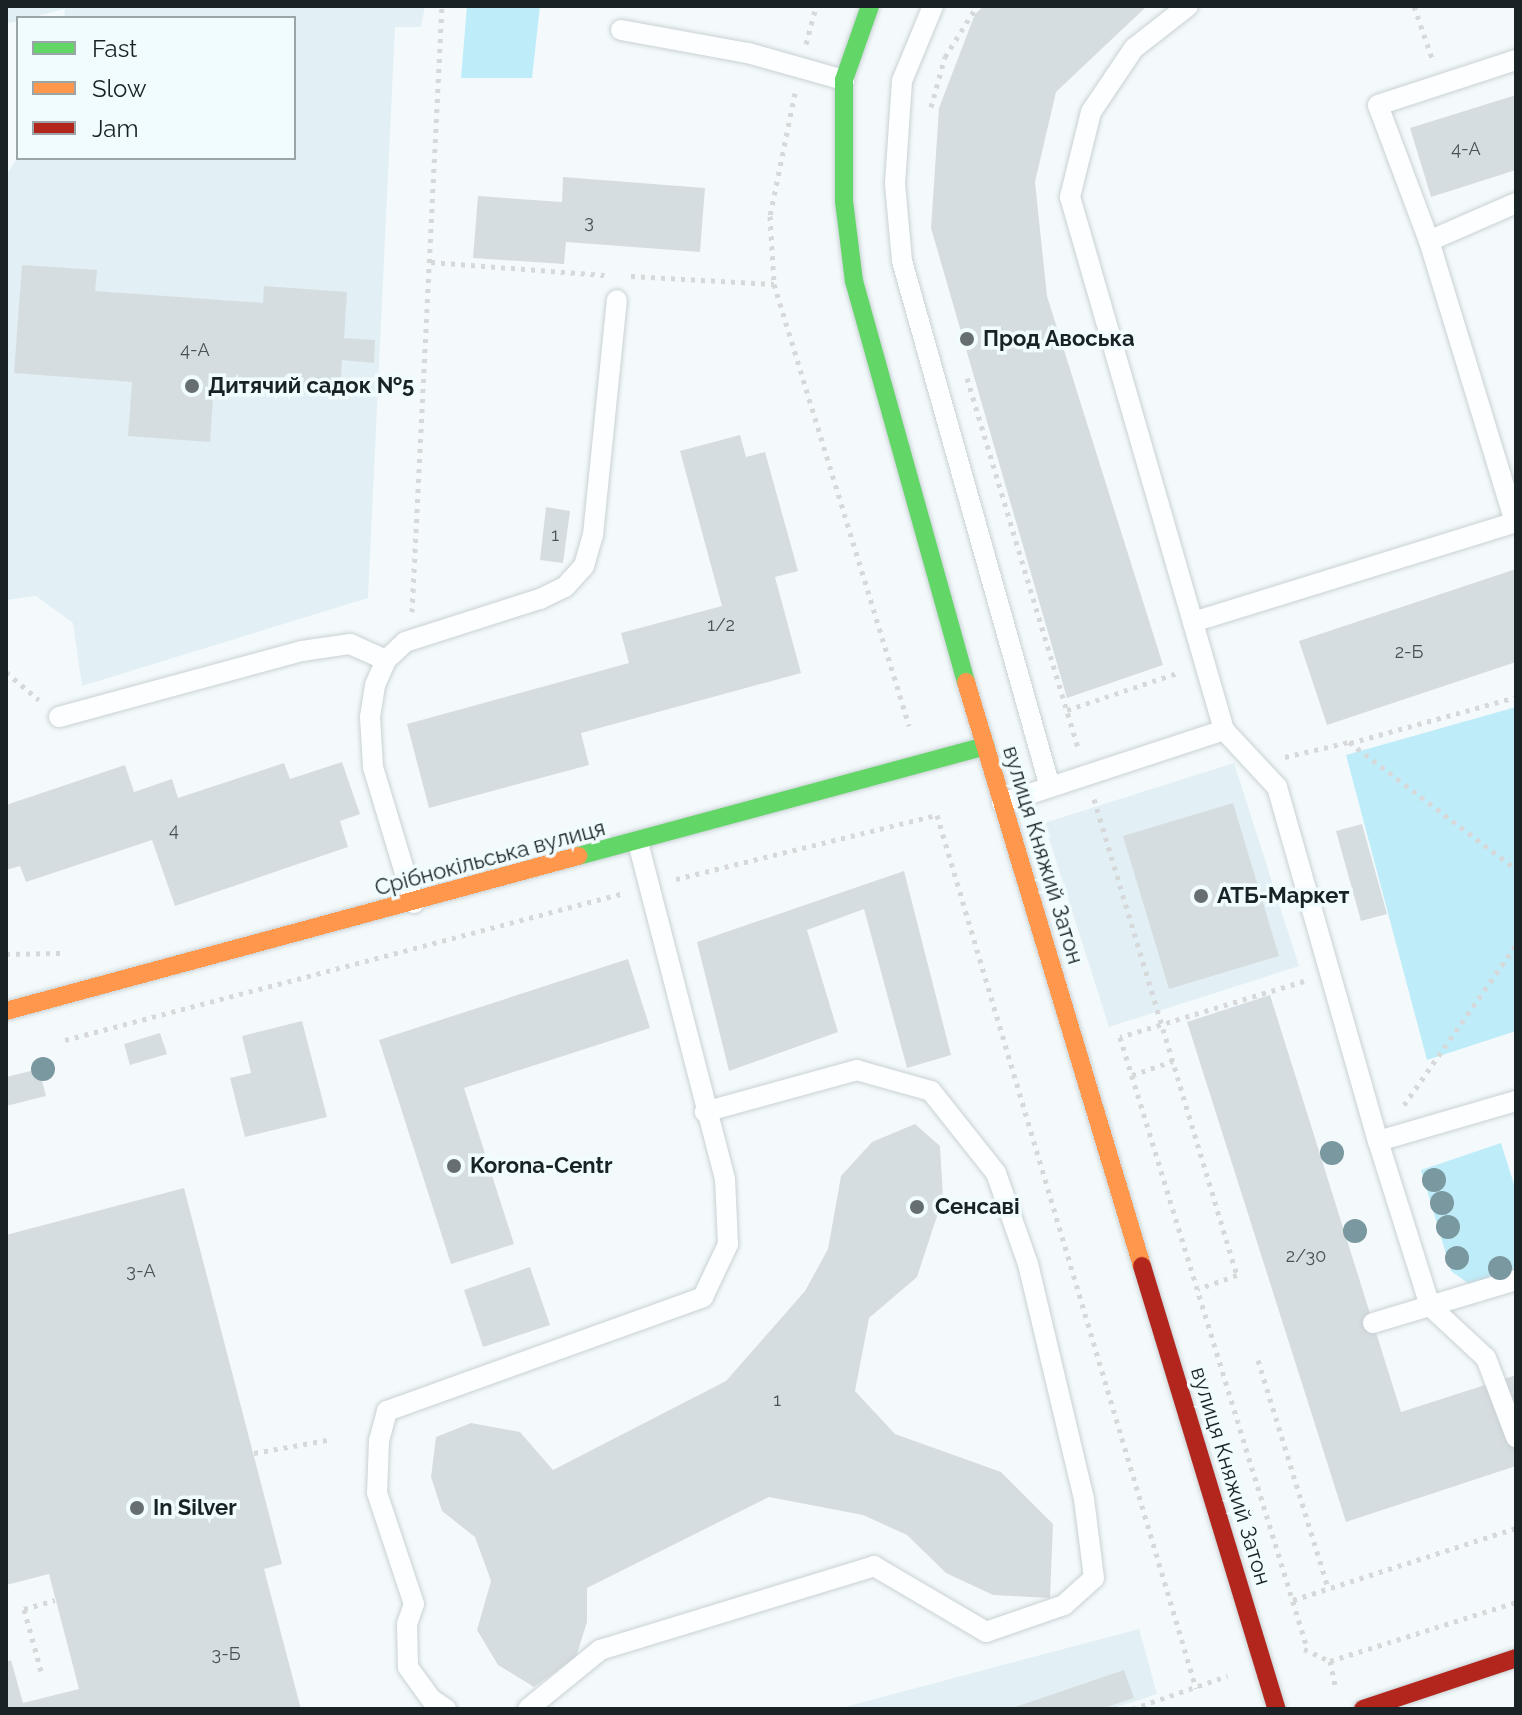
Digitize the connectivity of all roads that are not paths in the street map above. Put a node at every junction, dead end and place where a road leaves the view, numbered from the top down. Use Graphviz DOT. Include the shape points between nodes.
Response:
graph roads {
  1 [pos="870,6"];
  2 [pos="933,6"];
  3 [pos="1188,6"];
  4 [pos="621,30"];
  5 [pos="1516,60"];
  6 [pos="844,80"];
  7 [pos="1516,203"];
  8 [pos="1429,241"];
  9 [pos="617,300"];
  10 [pos="1516,522"];
  11 [pos="1193,622"];
  12 [pos="386,660"];
  13 [pos="59,717"];
  14 [pos="1224,730"];
  15 [pos="985,746"];
  16 [pos="1050,787"];
  17 [pos="1002,803"];
  18 [pos="638,842"];
  19 [pos="414,903"];
  20 [pos="6,1011"];
  21 [pos="1516,1101"];
  22 [pos="705,1112"];
  23 [pos="1378,1141"];
  24 [pos="1516,1280"];
  25 [pos="1430,1306"];
  26 [pos="1373,1323"];
  27 [pos="1516,1437"];
  28 [pos="1516,1658"];
  29 [pos="446,1709"];
  30 [pos="528,1709"];
  31 [pos="1277,1709"];
  32 [pos="1363,1709"];
  1 -- 6 [label="street, вулиця Княжий Затон"];
  2 -- 16 [label="lane" via="902,81 895,184 902,261"];
  3 -- 11 [label="lane" via="1134,48 1091,112 1070,197"];
  4 -- 6 [label="lane"];
  5 -- 8 [label="lane" via="1378,105"];
  6 -- 15 [label="street, вулиця Княжий Затон" via="844,201 854,281"];
  7 -- 8 [label="lane"];
  8 -- 10 [label="lane"];
  9 -- 12 [label="lane" via="593,535 584,566 565,587 540,599 405,642"];
  10 -- 11 [label="lane"];
  11 -- 14 [label="lane"];
  12 -- 13 [label="lane" via="350,644 302,651"];
  12 -- 19 [label="lane" via="370,717 373,767"];
  14 -- 16 [label="lane"];
  14 -- 23 [label="lane" via="1277,787"];
  15 -- 17 [label="street, вулиця Княжий Затон"];
  15 -- 18 [label="street, Срібнокільська вулиця"];
  16 -- 17 [label="lane"];
  17 -- 31 [label="street, вулиця Княжий Затон"];
  18 -- 19 [label="street, Срібнокільська вулиця"];
  18 -- 22 [label="lane"];
  19 -- 20 [label="street, Срібнокільська вулиця"];
  21 -- 23 [label="lane"];
  22 -- 29 [label="lane" via="725,1179 728,1244 703,1297 387,1411 379,1441 377,1493 414,1604 407,1624 408,1667 431,1699"];
  22 -- 30 [label="lane" via="857,1070 931,1091 996,1173 1028,1264 1084,1499 1094,1578 1064,1605 986,1632 874,1566 600,1650"];
  23 -- 25 [label="lane"];
  24 -- 25 [label="lane"];
  25 -- 26 [label="lane"];
  25 -- 27 [label="lane" via="1486,1358"];
  28 -- 32 [label="street"];
}
